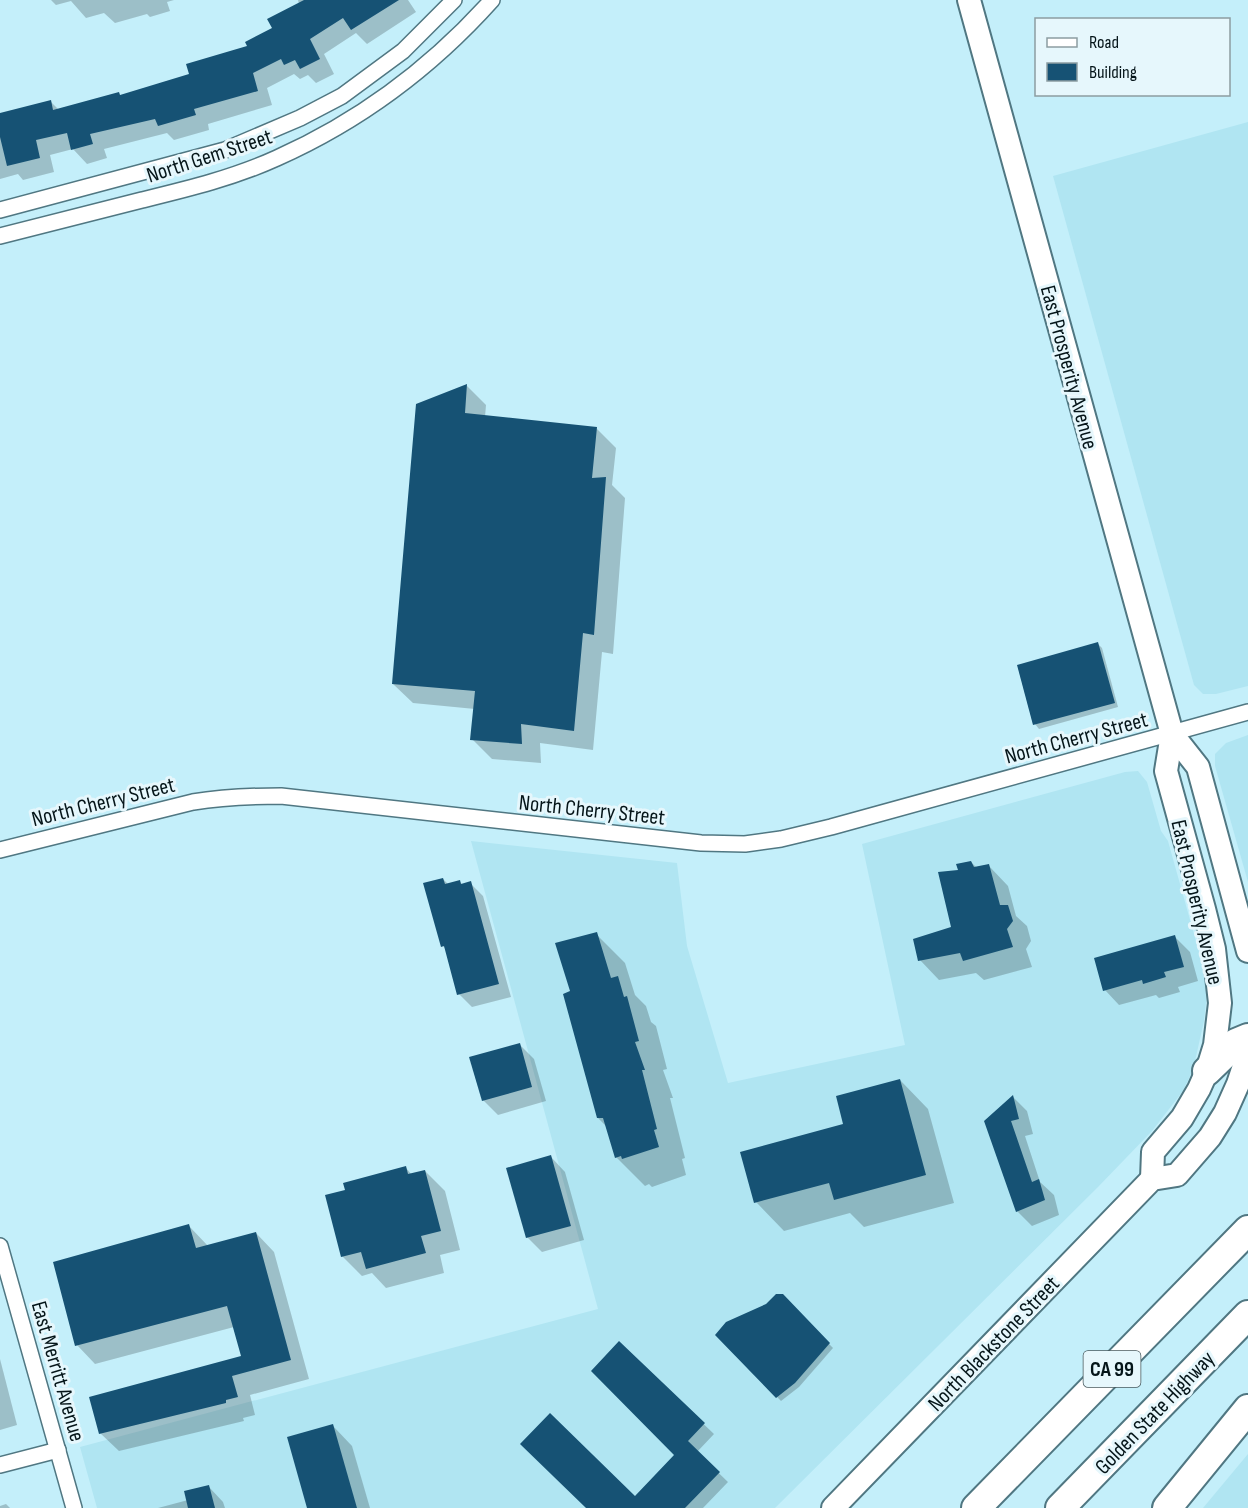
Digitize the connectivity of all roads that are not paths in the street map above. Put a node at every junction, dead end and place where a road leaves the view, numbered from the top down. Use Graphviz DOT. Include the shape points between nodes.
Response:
graph roads {
  1 [pos="454,0"];
  2 [pos="492,0"];
  3 [pos="969,0"];
  4 [pos="0,210"];
  5 [pos="0,236"];
  6 [pos="1248,712"];
  7 [pos="1172,734"];
  8 [pos="0,850"];
  9 [pos="1248,951"];
  10 [pos="1248,1038"];
  11 [pos="1248,1054"];
  12 [pos="1207,1071"];
  13 [pos="1152,1179"];
  14 [pos="1248,1230"];
  15 [pos="0,1246"];
  16 [pos="1248,1315"];
  17 [pos="1248,1409"];
  18 [pos="58,1450"];
  19 [pos="0,1465"];
  20 [pos="74,1508"];
  21 [pos="833,1508"];
  22 [pos="976,1508"];
  23 [pos="1060,1508"];
  24 [pos="1167,1508"];
  1 -- 4 [label="street, North Gem Street" via="404,51 342,96 300,118 225,150"];
  2 -- 5 [label="street, North Gem Street" via="460,35 400,86 318,138 277,158 195,187"];
  3 -- 7 [label="main road, East Prosperity Avenue"];
  6 -- 7 [label="street, North Cherry Street"];
  7 -- 8 [label="street, North Cherry Street" via="831,827 745,844 701,843 281,796 249,796 193,802"];
  7 -- 9 [label="main road, East Prosperity Avenue" via="1198,767"];
  7 -- 12 [label="main road, East Prosperity Avenue" via="1166,771 1214,949 1219,984 1219,1021"];
  10 -- 12 [label="highway" via="1236,1043"];
  11 -- 13 [label="main road" via="1228,1106 1210,1137 1177,1175"];
  12 -- 13 [label="main road" via="1182,1118 1154,1152"];
  13 -- 21 [label="main road, North Blackstone Street"];
  14 -- 22 [label="highway, CA 99"];
  15 -- 18 [label="street, East Merritt Avenue"];
  16 -- 23 [label="highway, Golden State Highway / CA 99"];
  17 -- 24 [label="highway"];
  18 -- 19 [label="street"];
  18 -- 20 [label="street, East Merritt Avenue"];
}
